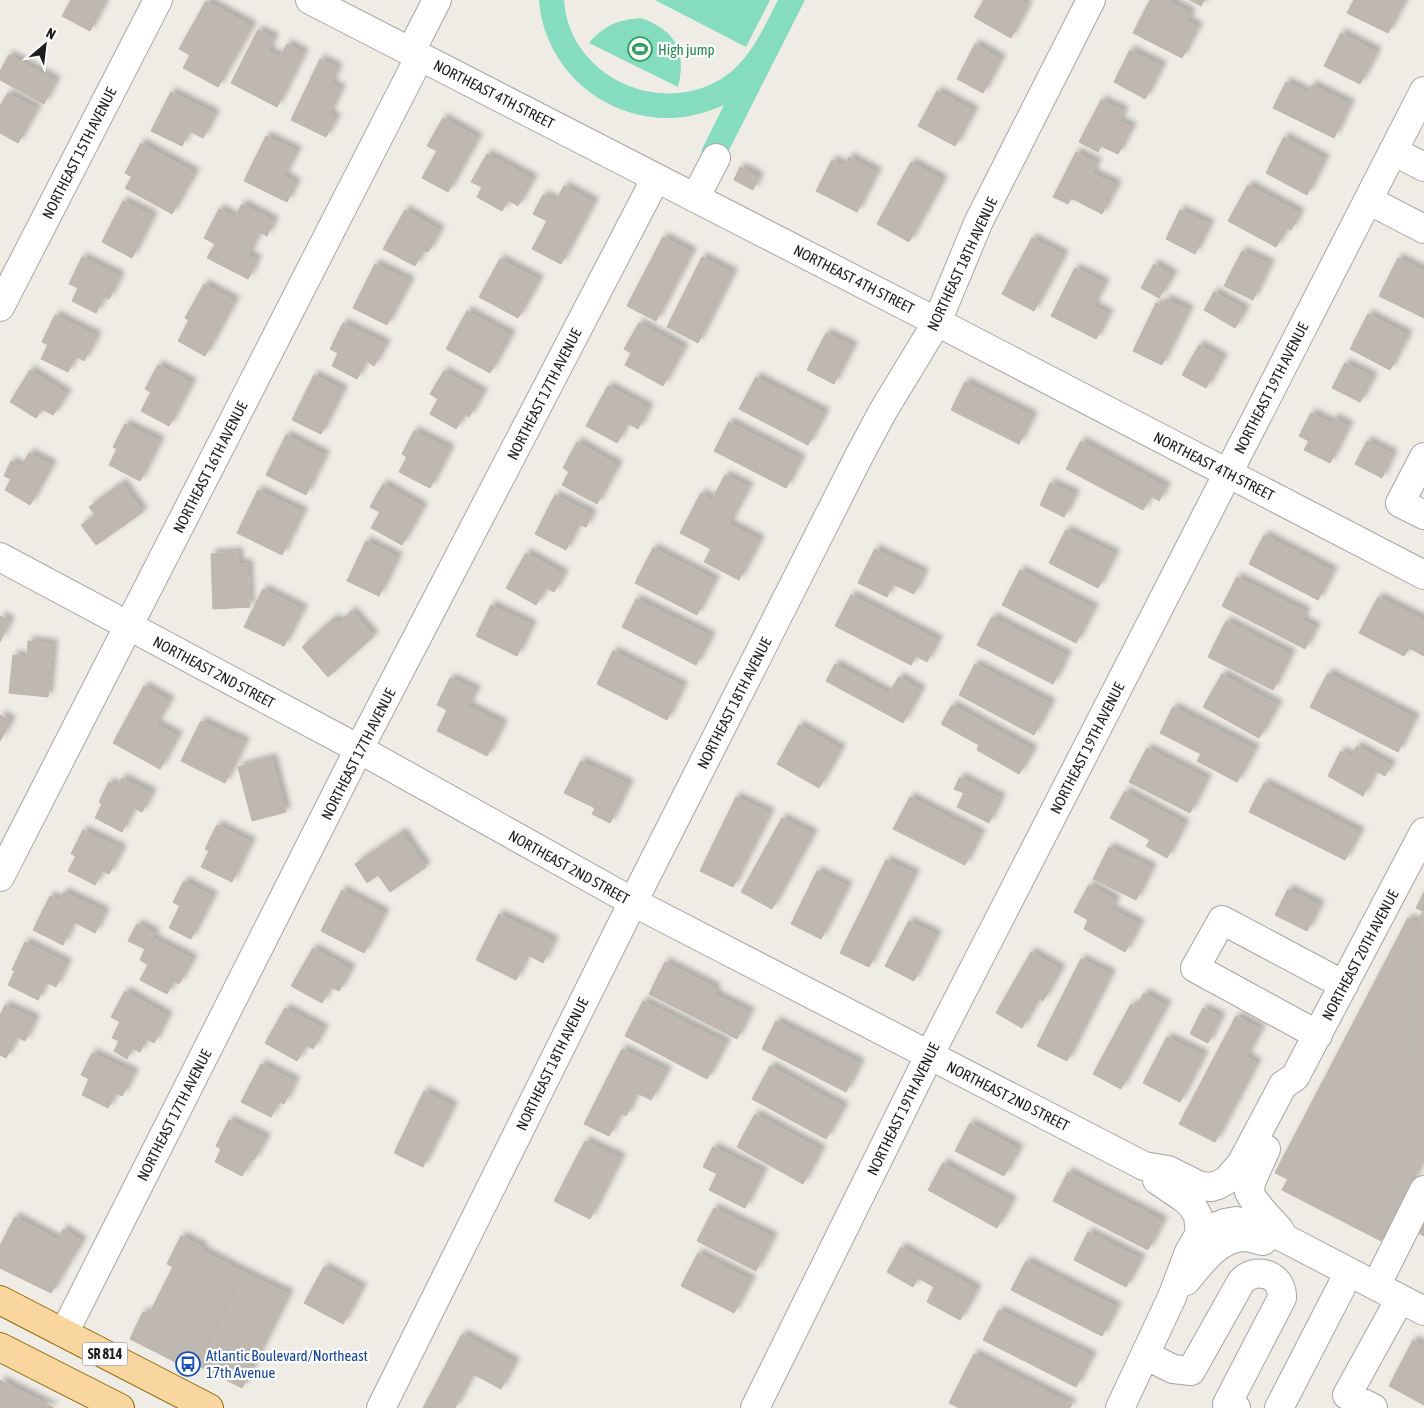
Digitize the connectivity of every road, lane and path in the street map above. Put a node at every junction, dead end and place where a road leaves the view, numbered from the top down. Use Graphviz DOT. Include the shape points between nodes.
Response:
graph roads {
  1 [pos="158,0"];
  2 [pos="310,0"];
  3 [pos="437,0"];
  4 [pos="1091,0"];
  5 [pos="415,54"];
  6 [pos="1421,106"];
  7 [pos="1393,151"];
  8 [pos="716,158"];
  9 [pos="1424,167"];
  10 [pos="656,178"];
  11 [pos="696,198"];
  12 [pos="1368,200"];
  13 [pos="1424,229"];
  14 [pos="0,306"];
  15 [pos="937,322"];
  16 [pos="1424,457"];
  17 [pos="1227,473"];
  18 [pos="1424,515"];
  19 [pos="0,557"];
  20 [pos="1424,575"];
  21 [pos="128,625"];
  22 [pos="359,749"];
  23 [pos="1424,832"];
  24 [pos="0,877"];
  25 [pos="633,902"];
  26 [pos="1344,985"];
  27 [pos="1318,1035"];
  28 [pos="929,1056"];
  29 [pos="1295,1077"];
  30 [pos="1144,1166"];
  31 [pos="1211,1186"];
  32 [pos="1424,1190"];
  33 [pos="1200,1232"];
  34 [pos="1286,1238"];
  35 [pos="1349,1272"];
  36 [pos="1376,1286"];
  37 [pos="1172,1297"];
  38 [pos="0,1300"];
  39 [pos="1412,1305"];
  40 [pos="0,1309"];
  41 [pos="64,1333"];
  42 [pos="0,1347"];
  43 [pos="1145,1355"];
  44 [pos="1344,1401"];
  45 [pos="1124,1406"];
  46 [pos="115,1407"];
  47 [pos="209,1408"];
  48 [pos="381,1408"];
  49 [pos="754,1408"];
  50 [pos="1236,1408"];
  51 [pos="1279,1408"];
  52 [pos="1373,1408"];
  1 -- 14 [label="street, NORTHEAST 15TH AVENUE"];
  2 -- 5 [label="street, NORTHEAST 4TH STREET"];
  3 -- 5 [label="street, NORTHEAST 16TH AVENUE"];
  4 -- 15 [label="street, NORTHEAST 18TH AVENUE" via="980,221"];
  5 -- 10 [label="street, NORTHEAST 4TH STREET"];
  5 -- 21 [label="street, NORTHEAST 16TH AVENUE"];
  6 -- 7 [label="street, NORTHEAST 19TH AVENUE"];
  7 -- 9 [label="street"];
  7 -- 12 [label="street, NORTHEAST 19TH AVENUE"];
  8 -- 11 [label="street"];
  10 -- 11 [label="street, NORTHEAST 4TH STREET"];
  10 -- 22 [label="street, NORTHEAST 17TH AVENUE"];
  11 -- 15 [label="street, NORTHEAST 4TH STREET"];
  12 -- 13 [label="street"];
  12 -- 17 [label="street, NORTHEAST 19TH AVENUE"];
  15 -- 17 [label="street, NORTHEAST 4TH STREET"];
  15 -- 25 [label="street, NORTHEAST 18TH AVENUE" via="859,456"];
  16 -- 18 [label="street" via="1400,503"];
  17 -- 20 [label="street, NORTHEAST 4TH STREET"];
  17 -- 28 [label="street, NORTHEAST 19TH AVENUE"];
  19 -- 21 [label="street, NORTHEAST 2ND STREET"];
  21 -- 22 [label="street, NORTHEAST 2ND STREET"];
  21 -- 24 [label="street, NORTHEAST 16TH AVENUE"];
  22 -- 25 [label="street, NORTHEAST 2ND STREET"];
  22 -- 41 [label="street, NORTHEAST 17TH AVENUE"];
  23 -- 26 [label="street, NORTHEAST 20TH AVENUE"];
  25 -- 28 [label="street, NORTHEAST 2ND STREET"];
  25 -- 48 [label="street, NORTHEAST 18TH AVENUE"];
  26 -- 27 [label="street, NORTHEAST 20TH AVENUE"];
  26 -- 27 [label="street" via="1222,920 1195,968"];
  27 -- 29 [label="street, NORTHEAST 20TH AVENUE"];
  28 -- 30 [label="street, NORTHEAST 2ND STREET"];
  28 -- 49 [label="street, NORTHEAST 19TH AVENUE"];
  29 -- 31 [label="street, NORTHEAST 20TH AVENUE" via="1283,1085 1234,1174"];
  29 -- 34 [label="street, NORTHEAST 20TH AVENUE" via="1295,1091 1249,1192 1260,1210"];
  30 -- 31 [label="street, NORTHEAST 2ND STREET" via="1168,1170 1200,1186"];
  30 -- 33 [label="street, NORTHEAST 2ND STREET" via="1160,1184 1193,1207"];
  32 -- 36 [label="street"];
  33 -- 34 [label="street" via="1236,1221 1254,1224"];
  33 -- 37 [label="street"];
  34 -- 35 [label="street"];
  34 -- 37 [label="street" via="1261,1241 1243,1237 1219,1245"];
  35 -- 36 [label="street"];
  35 -- 51 [label="street"];
  36 -- 39 [label="street"];
  37 -- 43 [label="street"];
  38 -- 41 [label="main road, SR 814"];
  39 -- 44 [label="street"];
  40 -- 41 [label="main road"];
  41 -- 47 [label="main road, SR 814"];
  42 -- 46 [label="main road, SR 814"];
  43 -- 45 [label="street"];
  43 -- 50 [label="street" via="1173,1369 1191,1371 1241,1282 1252,1274 1268,1274 1280,1285 1282,1298 1227,1404"];
  44 -- 52 [label="street"];
}
